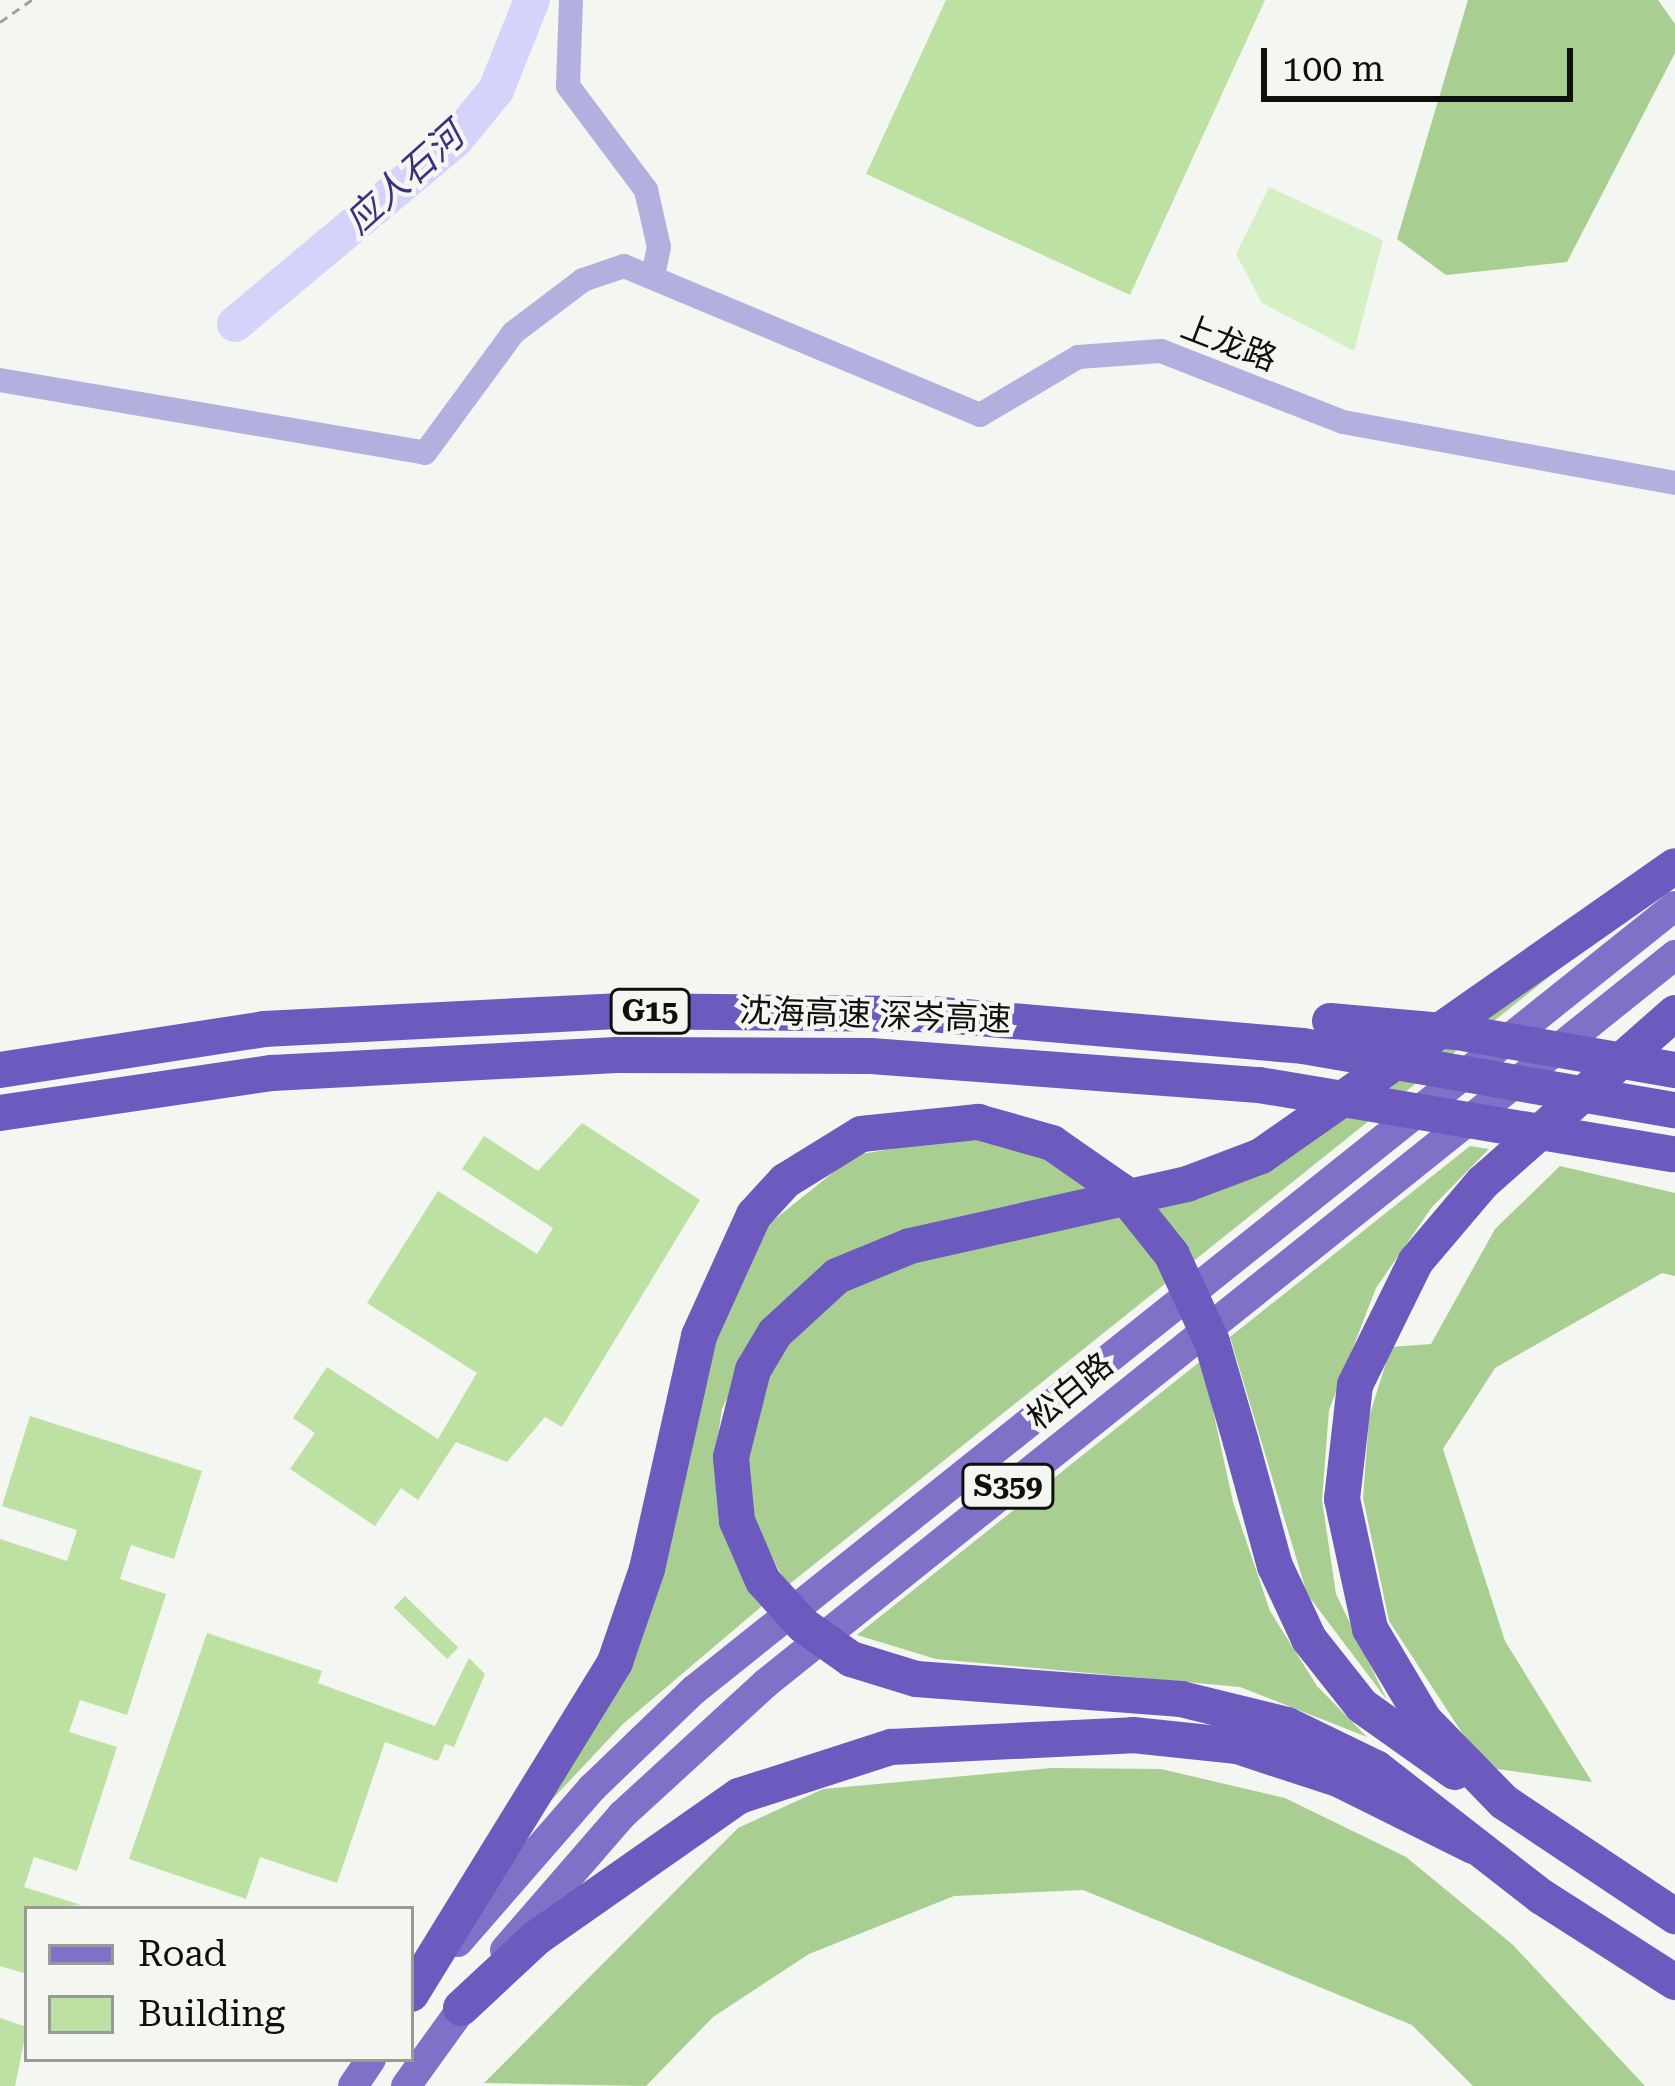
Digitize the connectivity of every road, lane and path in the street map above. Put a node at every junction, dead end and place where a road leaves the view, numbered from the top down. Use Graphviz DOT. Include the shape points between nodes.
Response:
graph roads {
  1 [pos="32,0"];
  2 [pos="571,0"];
  3 [pos="0,22"];
  4 [pos="653,275"];
  5 [pos="0,380"];
  6 [pos="1675,483"];
  7 [pos="1675,866"];
  8 [pos="1675,906"];
  9 [pos="1675,955"];
  10 [pos="1675,1012"];
  11 [pos="1317,1034"];
  12 [pos="0,1070"];
  13 [pos="1675,1070"];
  14 [pos="1675,1110"];
  15 [pos="0,1113"];
  16 [pos="1673,1155"];
  17 [pos="1504,1802"];
  18 [pos="1473,1846"];
  19 [pos="1675,1916"];
  20 [pos="1675,1982"];
  21 [pos="414,1993"];
  22 [pos="414,1994"];
  23 [pos="461,2008"];
  24 [pos="406,2086"];
  1 -- 3 [label="path"];
  2 -- 4 [label="street" via="568,86 646,190 658,232"];
  4 -- 5 [label="street" via="625,266 545,303 425,453"];
  4 -- 6 [label="street, 上龙路" via="980,415 1078,357 1161,351 1343,422"];
  7 -- 18 [label="highway, bridge" via="1261,1156 1187,1184 910,1246 837,1276 775,1333 753,1370 731,1457 737,1521 764,1580 802,1625 851,1659 916,1679 1180,1699 1270,1720 1376,1768"];
  8 -- 22 [label="main road, 松白路 / S359" via="694,1690 555,1829"];
  9 -- 23 [label="main road, 松白路 / S359" via="766,1683 622,1815"];
  10 -- 17 [label="highway" via="1448,1220 1394,1298 1355,1385 1342,1499 1356,1589 1424,1720"];
  11 -- 12 [label="highway, 沈海高速 深岑高速 / G15" via="521,1013 174,1038"];
  11 -- 13 [label="highway, bridge" via="1499,1038"];
  11 -- 14 [label="highway, bridge"];
  15 -- 16 [label="highway, 沈海高速 深岑高速 / G15, bridge" via="272,1073 617,1055 872,1056 1258,1085"];
  17 -- 19 [label="highway"];
  17 -- 21 [label="highway, bridge" via="1402,1738 1333,1673 1288,1602 1212,1342 1172,1255 1120,1191 1052,1143 978,1122 861,1135 785,1181 754,1215 699,1336 621,1648"];
  18 -- 20 [label="highway"];
  18 -- 23 [label="highway" via="1338,1779 1237,1747 1133,1735 891,1747 739,1796 536,1938"];
  23 -- 24 [label="main road, 松白路 / S359"];
}
